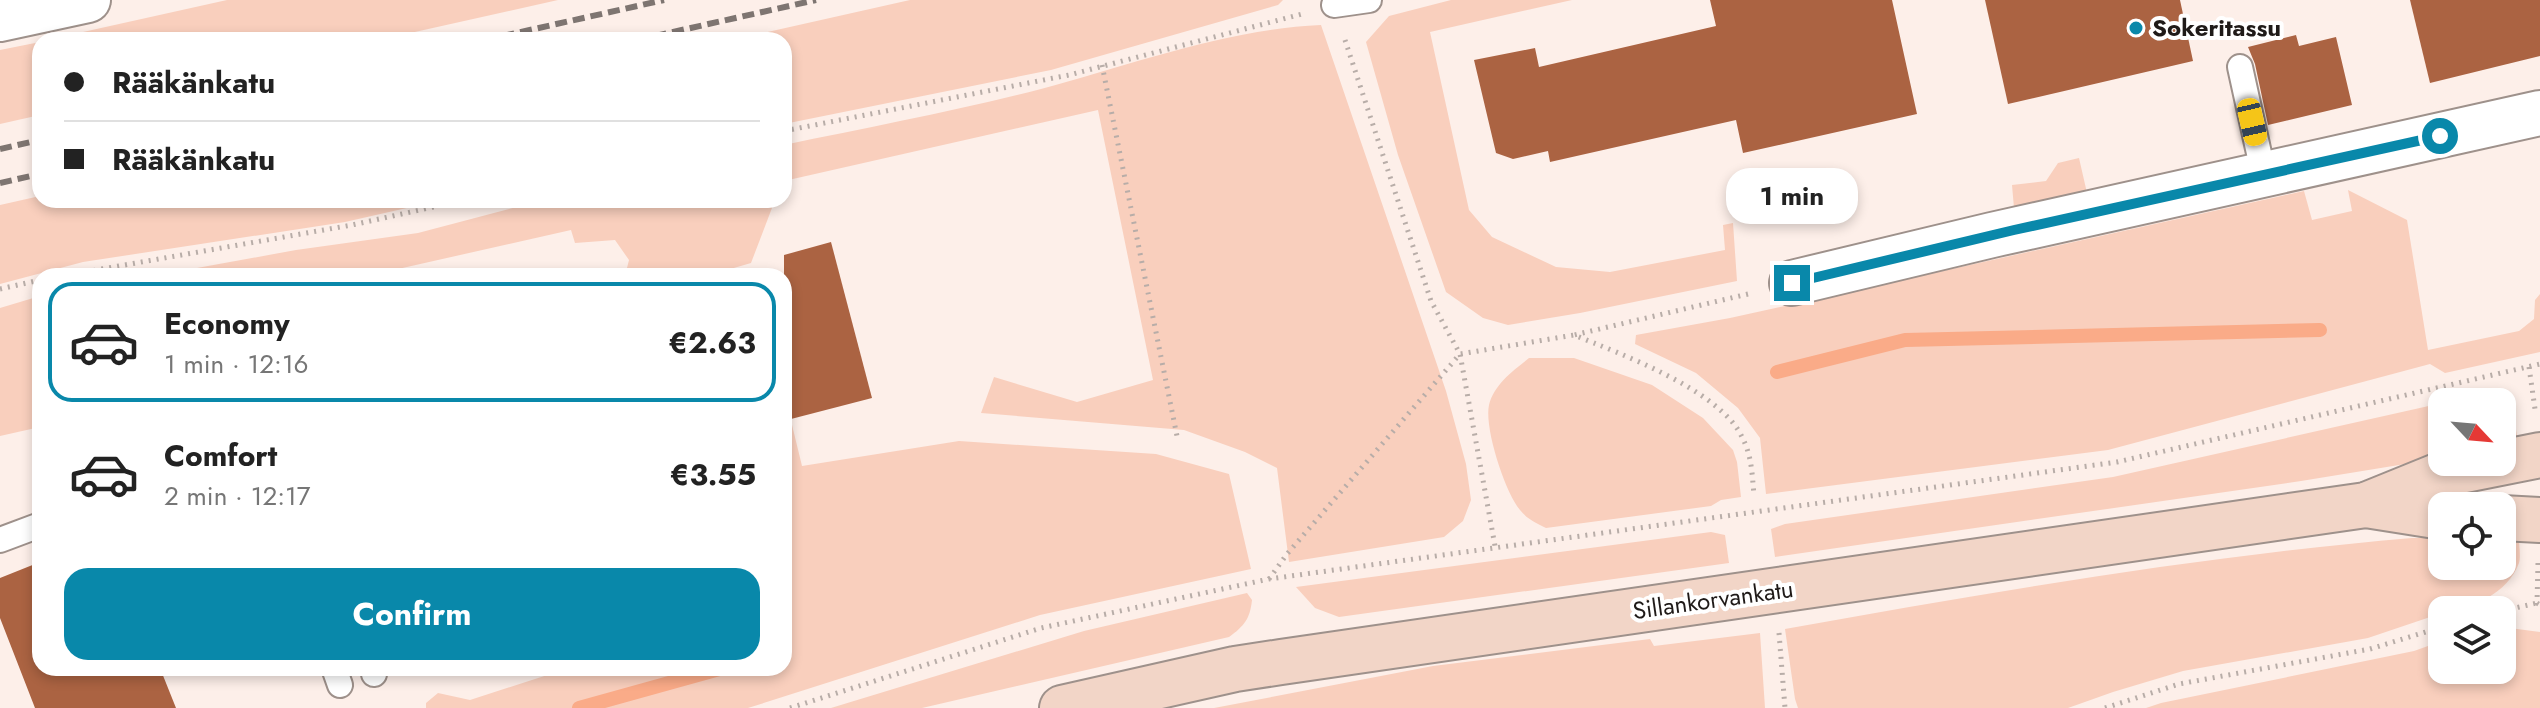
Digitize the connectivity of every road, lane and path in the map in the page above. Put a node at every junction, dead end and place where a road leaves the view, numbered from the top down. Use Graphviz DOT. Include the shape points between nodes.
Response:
graph roads {
  1 [pos="88,0"];
  2 [pos="1369,0"];
  3 [pos="1334,5"];
  4 [pos="0,19"];
  5 [pos="1102,65"];
  6 [pos="2240,67"];
  7 [pos="2540,113"];
  8 [pos="792,129"];
  9 [pos="2264,176"];
  10 [pos="429,208"];
  11 [pos="107,268"];
  12 [pos="32,282"];
  13 [pos="1792,283"];
  14 [pos="0,289"];
  15 [pos="1574,335"];
  16 [pos="1460,354"];
  17 [pos="2540,364"];
  18 [pos="1178,441"];
  19 [pos="2540,455"];
  20 [pos="1754,495"];
  21 [pos="2366,505"];
  22 [pos="2428,515"];
  23 [pos="2516,519"];
  24 [pos="2540,520"];
  25 [pos="32,528"];
  26 [pos="0,540"];
  27 [pos="1495,546"];
  28 [pos="1269,579"];
  29 [pos="2537,603"];
  30 [pos="2516,608"];
  31 [pos="2428,631"];
  32 [pos="1779,632"];
  33 [pos="790,708"];
  34 [pos="1062,708"];
  35 [pos="1785,708"];
  36 [pos="2105,708"];
  1 -- 4 [label="street"];
  2 -- 3 [label="lane"];
  3 -- 5 [label="path"];
  3 -- 16 [label="path" via="1431,301"];
  5 -- 8 [label="path"];
  5 -- 18 [label="path"];
  6 -- 9 [label="lane"];
  7 -- 9 [label="street"];
  9 -- 13 [label="street"];
  10 -- 11 [label="path"];
  12 -- 14 [label="path"];
  13 -- 15 [label="path"];
  15 -- 16 [label="path"];
  15 -- 20 [label="path" via="1659,370 1724,414 1751,457"];
  16 -- 27 [label="path"];
  16 -- 28 [label="path"];
  17 -- 27 [label="path" via="2117,462"];
  19 -- 21 [label="main road, Sillankorvankatu" via="2440,475"];
  21 -- 22 [label="main road, Sillankorvankatu"];
  21 -- 34 [label="main road, Sillankorvankatu" via="1235,669"];
  23 -- 24 [label="main road"];
  25 -- 26 [label="lane"];
  27 -- 28 [label="path"];
  28 -- 33 [label="path" via="1041,628"];
  29 -- 30 [label="path"];
  31 -- 36 [label="path" via="2370,649 2179,684"];
  32 -- 35 [label="path"];
}
